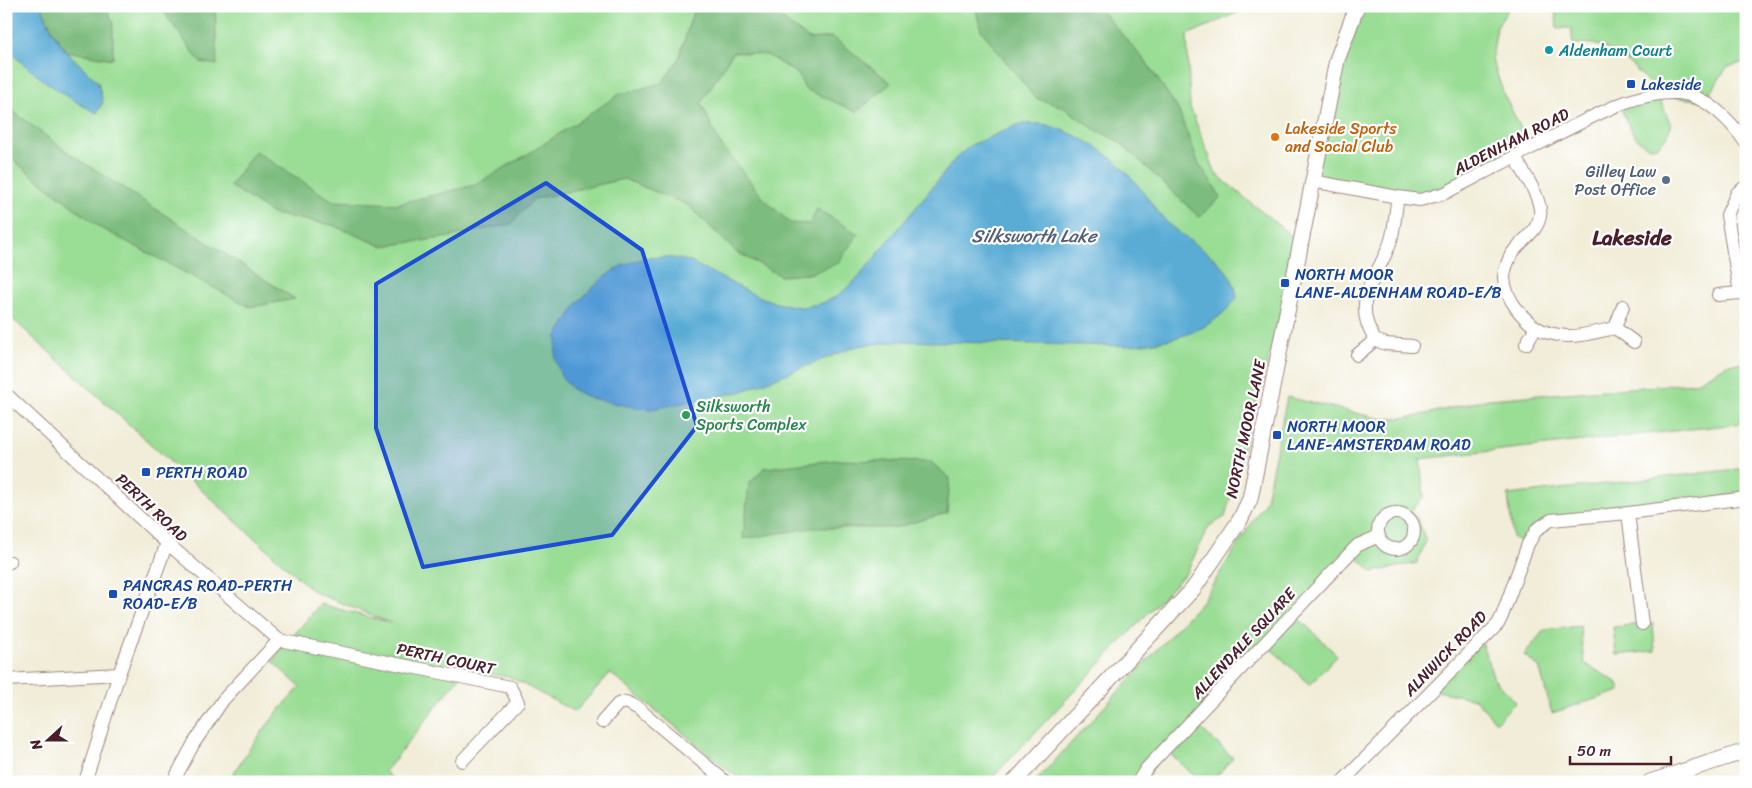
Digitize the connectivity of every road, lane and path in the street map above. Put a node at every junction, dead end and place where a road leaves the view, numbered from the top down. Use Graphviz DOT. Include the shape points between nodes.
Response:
graph roads {
  1 [pos="1357,6"];
  2 [pos="1746,144"];
  3 [pos="1515,157"];
  4 [pos="1312,181"];
  5 [pos="1746,186"];
  6 [pos="1398,198"];
  7 [pos="1743,294"];
  8 [pos="1718,296"];
  9 [pos="1623,306"];
  10 [pos="1536,327"];
  11 [pos="1615,328"];
  12 [pos="1375,340"];
  13 [pos="1634,342"];
  14 [pos="1526,344"];
  15 [pos="1412,346"];
  16 [pos="1357,355"];
  17 [pos="6,394"];
  18 [pos="1746,498"];
  19 [pos="1628,513"];
  20 [pos="1379,536"];
  21 [pos="166,543"];
  22 [pos="1642,624"];
  23 [pos="279,640"];
  24 [pos="119,674"];
  25 [pos="6,680"];
  26 [pos="602,722"];
  27 [pos="1746,752"];
  28 [pos="462,762"];
  29 [pos="85,782"];
  30 [pos="173,782"];
  31 [pos="726,782"];
  32 [pos="1014,782"];
  33 [pos="1138,782"];
  34 [pos="1342,782"];
  35 [pos="1650,782"];
  1 -- 4 [label="street, NORTH MOOR LANE" via="1337,60"];
  2 -- 3 [label="street, ALDENHAM ROAD" via="1718,110 1705,101 1679,93 1657,94 1619,104"];
  3 -- 6 [label="street, ALDENHAM ROAD" via="1445,194 1420,200"];
  3 -- 10 [label="street" via="1539,202 1541,214 1534,230 1510,256 1504,278 1521,315"];
  4 -- 6 [label="street, ALDENHAM ROAD"];
  4 -- 32 [label="street, NORTH MOOR LANE" via="1252,490 1240,520 1194,588"];
  5 -- 7 [label="street" via="1737,192 1728,215"];
  6 -- 12 [label="street" via="1391,241 1365,300 1368,328"];
  7 -- 8 [label="street"];
  9 -- 11 [label="street"];
  10 -- 11 [label="street" via="1544,332 1568,336"];
  10 -- 14 [label="street"];
  11 -- 13 [label="street"];
  12 -- 15 [label="street"];
  12 -- 16 [label="street"];
  17 -- 21 [label="street, PERTH ROAD"];
  18 -- 19 [label="street, ALNWICK ROAD"];
  19 -- 22 [label="street"];
  19 -- 34 [label="street, ALNWICK ROAD" via="1551,520 1537,528 1498,624"];
  20 -- 33 [label="street, ALLENDALE SQUARE" via="1358,545 1351,552 1146,769"];
  21 -- 23 [label="street, PERTH ROAD"];
  21 -- 24 [label="street"];
  23 -- 28 [label="street, PERTH COURT" via="510,687 518,702"];
  23 -- 30 [label="street" via="223,700"];
  24 -- 25 [label="street"];
  24 -- 29 [label="street"];
  26 -- 31 [label="street" via="618,704 626,702 639,709"];
  27 -- 35 [label="street"];
}
